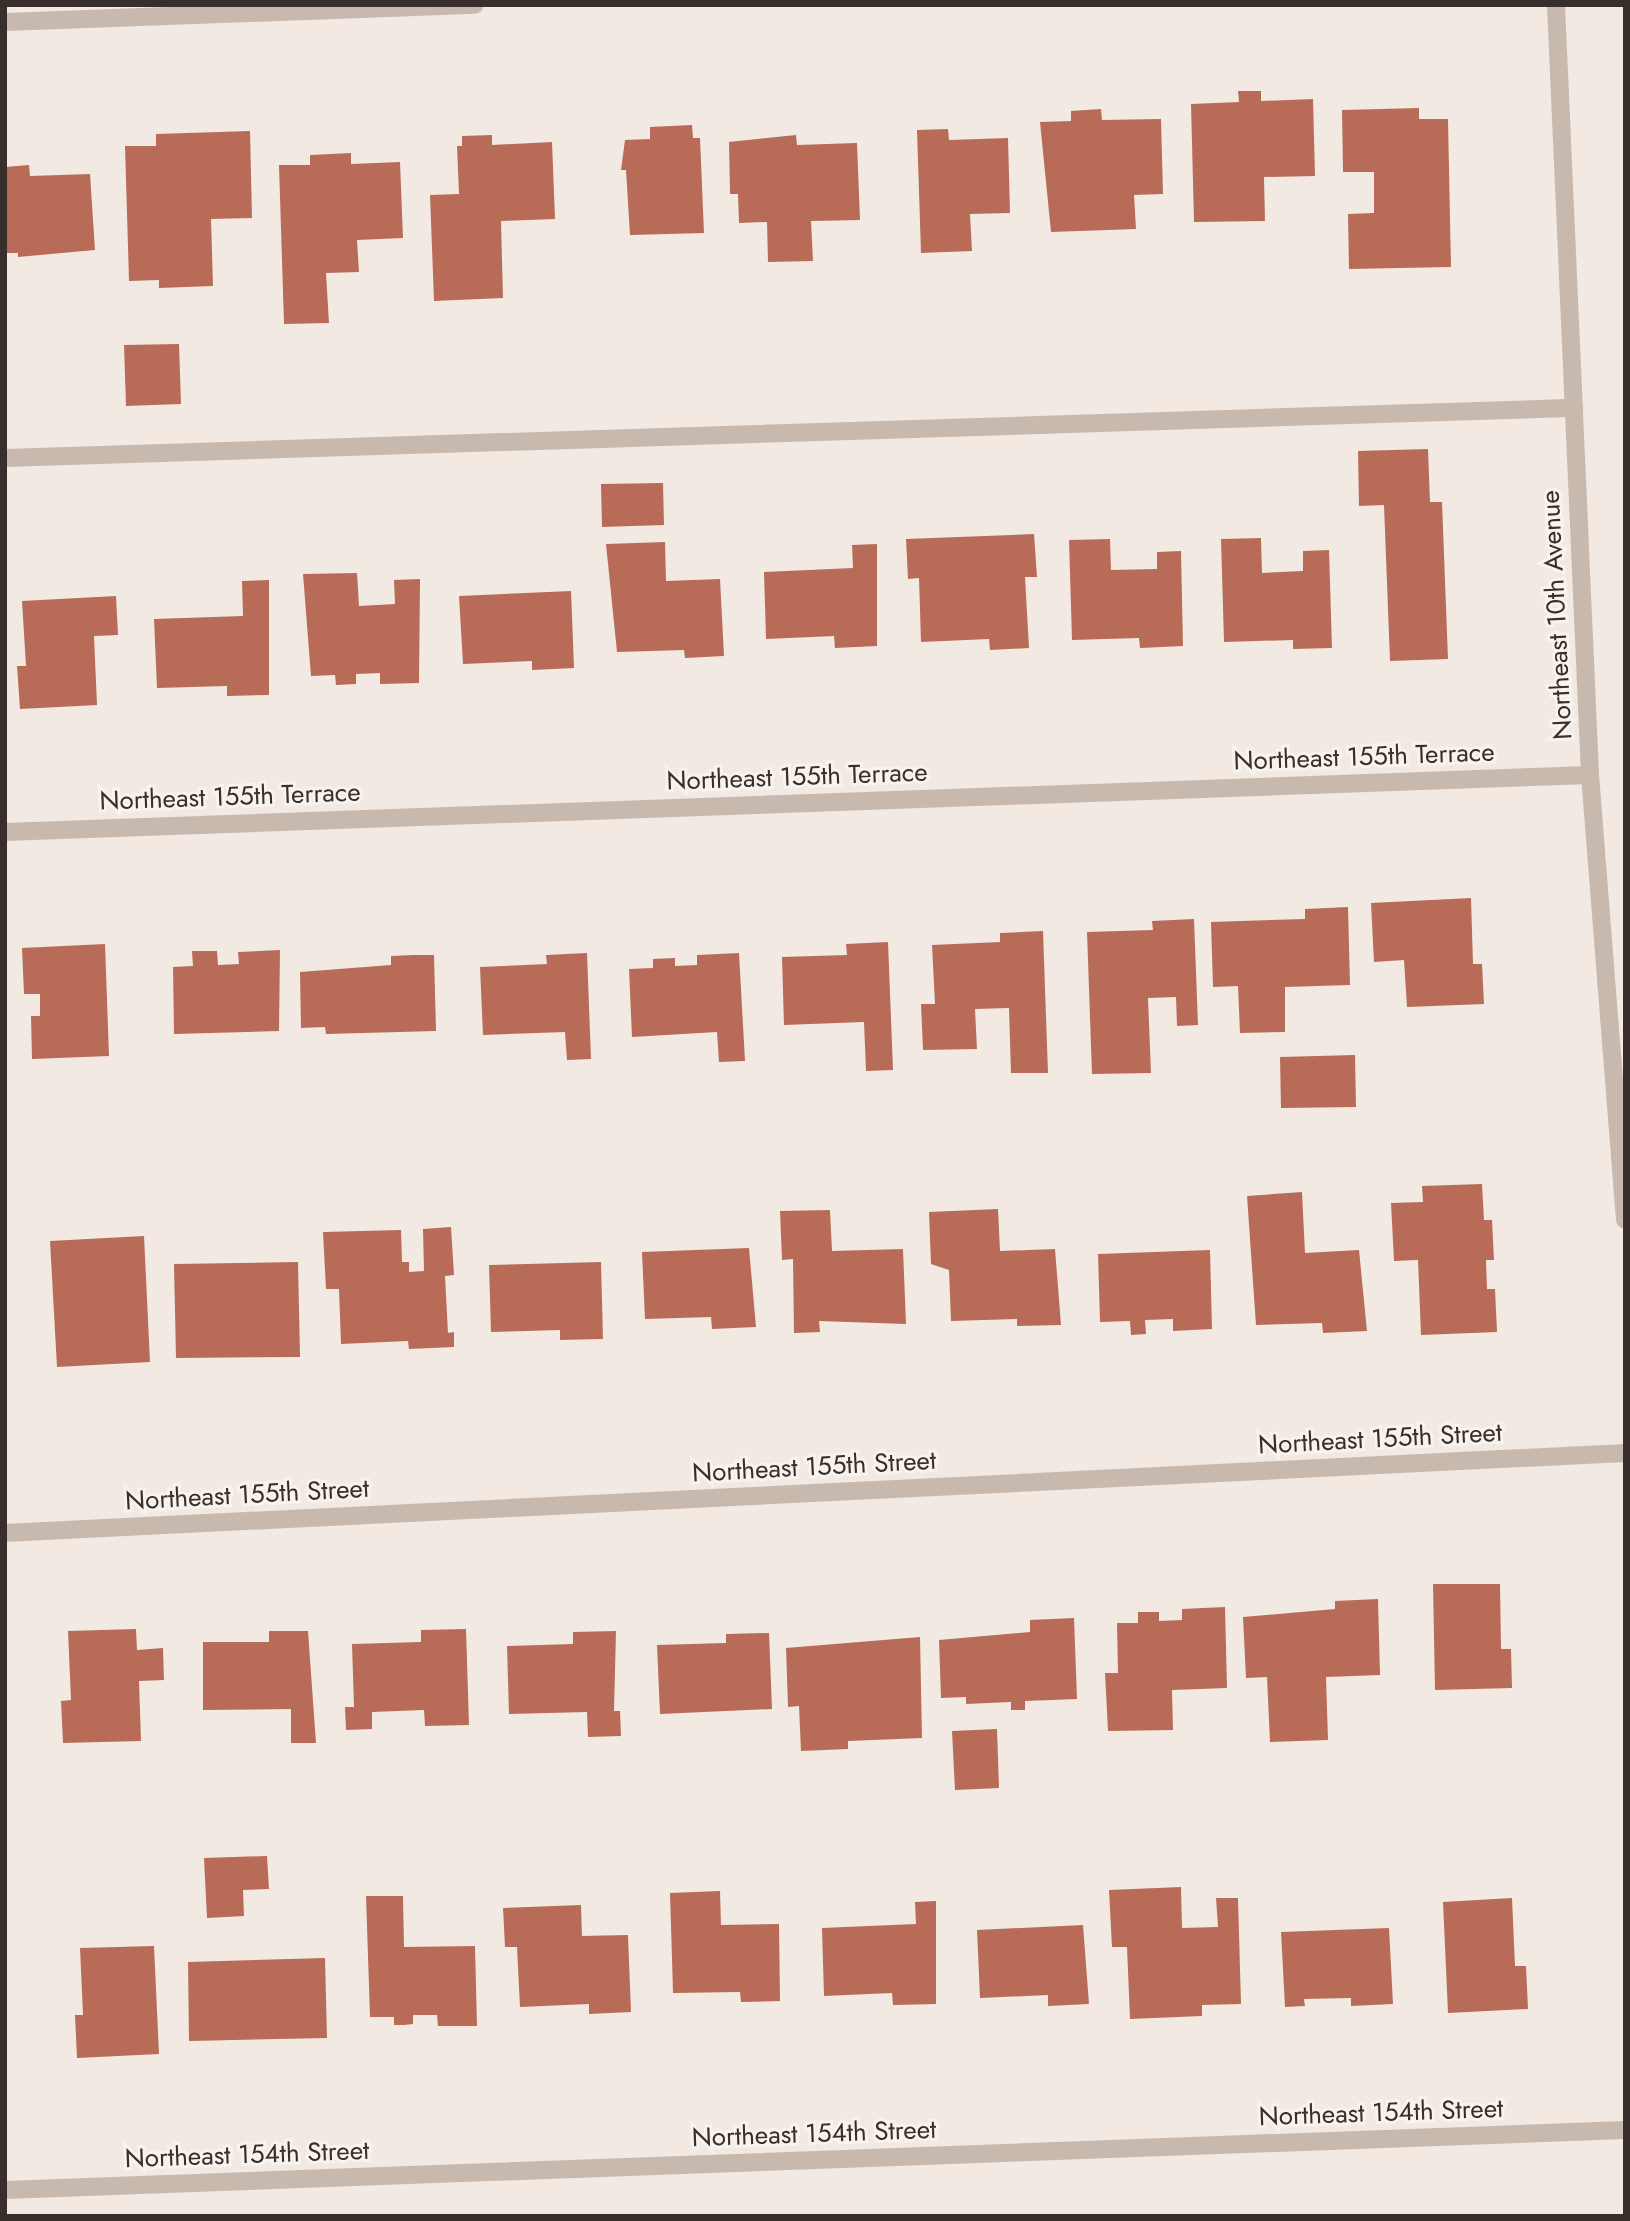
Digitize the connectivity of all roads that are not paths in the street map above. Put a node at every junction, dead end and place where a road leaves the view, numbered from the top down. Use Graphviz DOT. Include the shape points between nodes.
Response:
graph roads {
  1 [pos="475,5"];
  2 [pos="1556,5"];
  3 [pos="5,22"];
  4 [pos="1574,408"];
  5 [pos="5,458"];
  6 [pos="1591,775"];
  7 [pos="5,832"];
  8 [pos="1625,1220"];
  9 [pos="1625,1453"];
  10 [pos="5,1533"];
  11 [pos="1625,2130"];
  12 [pos="5,2190"];
  1 -- 3 [label="street"];
  2 -- 4 [label="street, Northeast 10th Avenue"];
  4 -- 5 [label="street"];
  4 -- 6 [label="street, Northeast 10th Avenue"];
  6 -- 7 [label="street, Northeast 155th Terrace"];
  6 -- 8 [label="street, Northeast 10th Avenue"];
  9 -- 10 [label="street, Northeast 155th Street"];
  11 -- 12 [label="street, Northeast 154th Street"];
}
